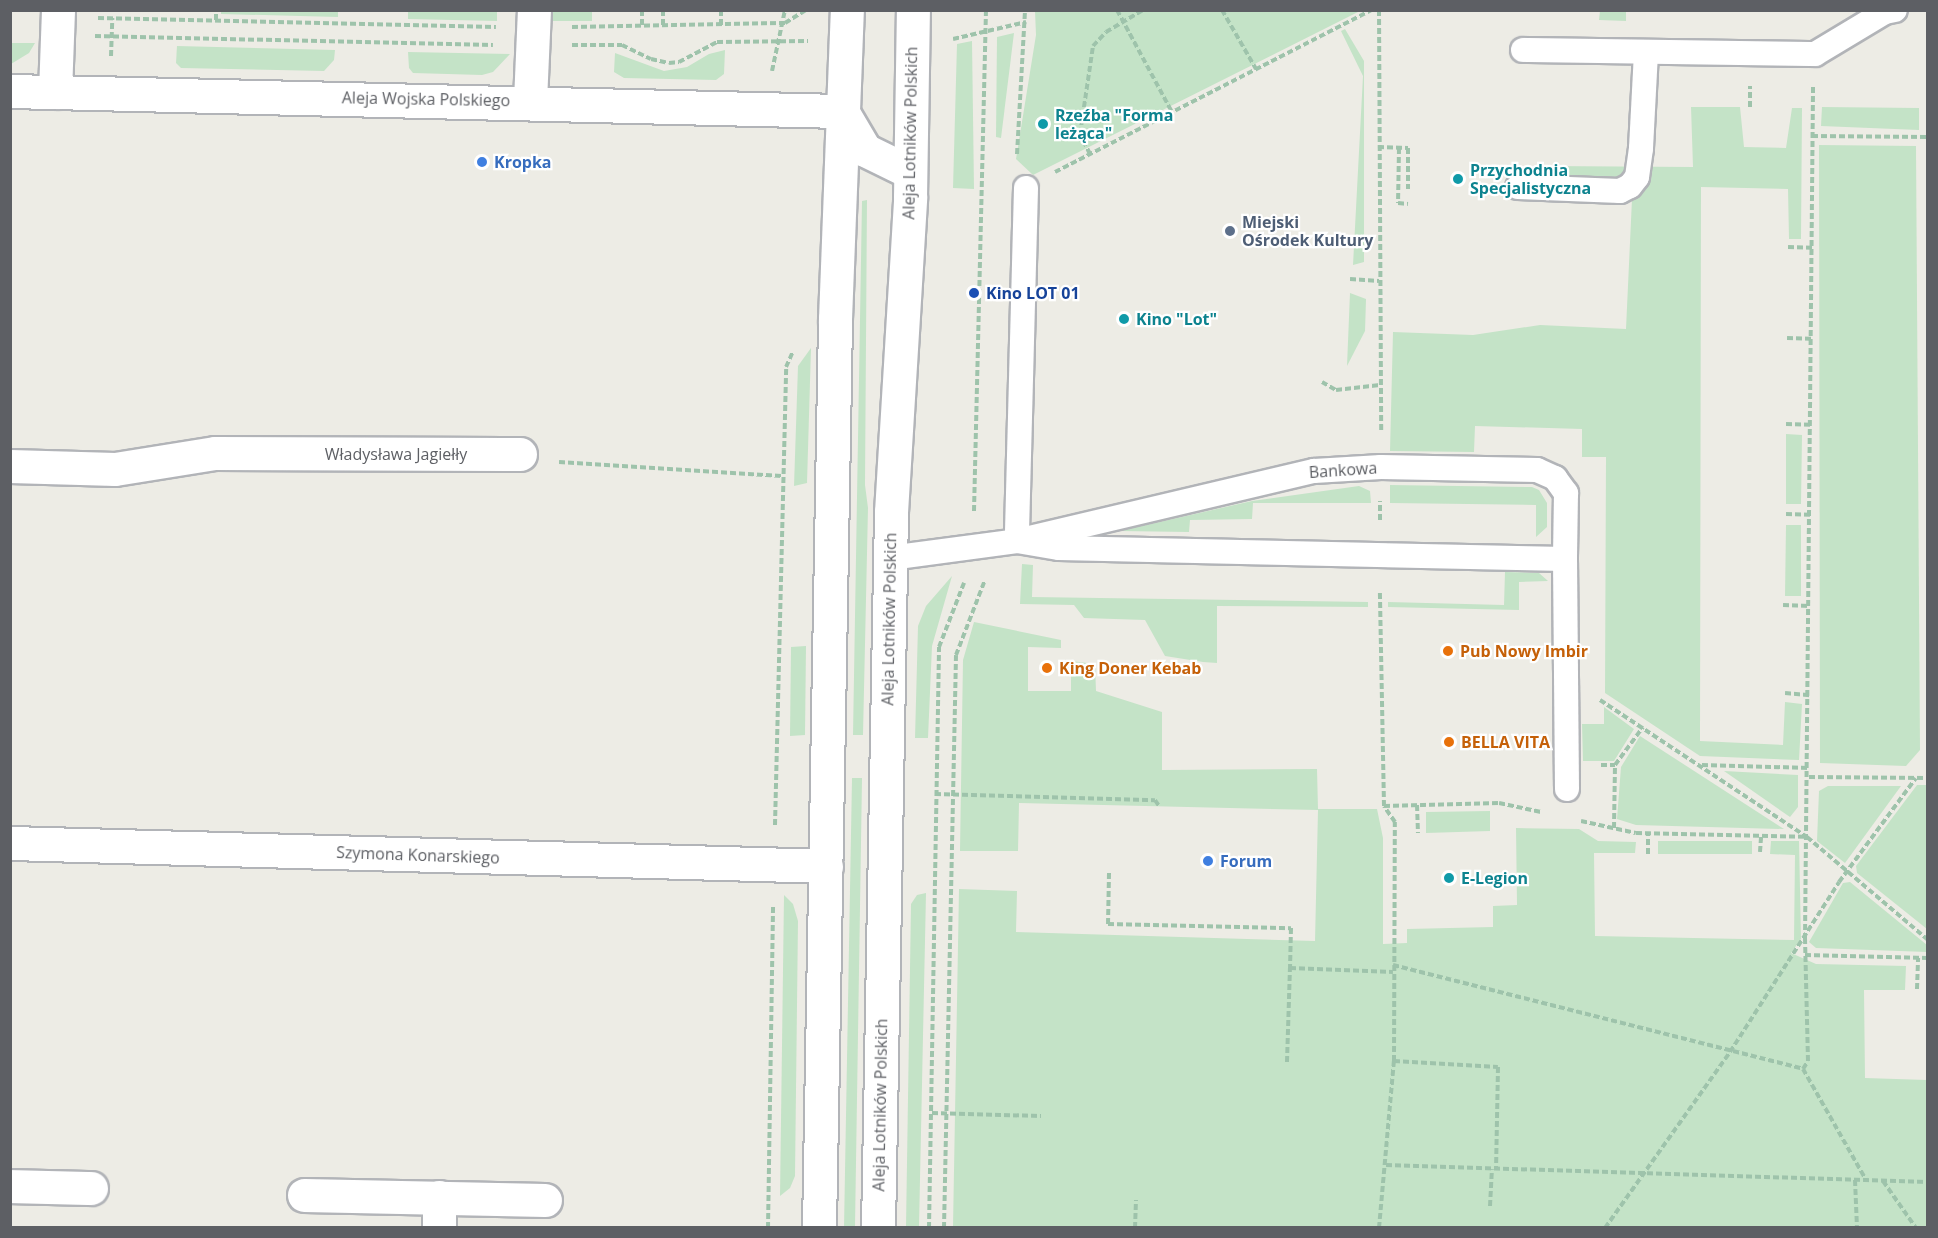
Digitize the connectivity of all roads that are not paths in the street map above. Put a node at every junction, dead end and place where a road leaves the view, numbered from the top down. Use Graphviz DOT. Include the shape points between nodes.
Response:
graph roads {
  1 [pos="847,10"];
  2 [pos="913,10"];
  3 [pos="1895,10"];
  4 [pos="57,20"];
  5 [pos="533,28"];
  6 [pos="1523,50"];
  7 [pos="1647,52"];
  8 [pos="10,91"];
  9 [pos="56,92"];
  10 [pos="530,101"];
  11 [pos="842,111"];
  12 [pos="910,172"];
  13 [pos="1518,187"];
  14 [pos="1026,188"];
  15 [pos="520,454"];
  16 [pos="10,466"];
  17 [pos="1017,541"];
  18 [pos="890,558"];
  19 [pos="1566,559"];
  20 [pos="1567,789"];
  21 [pos="10,843"];
  22 [pos="826,866"];
  23 [pos="10,1186"];
  24 [pos="91,1188"];
  25 [pos="304,1195"];
  26 [pos="546,1200"];
  27 [pos="439,1212"];
  28 [pos="819,1227"];
  29 [pos="878,1227"];
  1 -- 11 [label="street"];
  2 -- 12 [label="street, Aleja Lotników Polskich"];
  3 -- 7 [label="lane" via="1815,54"];
  4 -- 9 [label="street"];
  5 -- 10 [label="street"];
  6 -- 7 [label="lane"];
  7 -- 13 [label="lane" via="1641,148 1637,177 1630,186 1620,190"];
  8 -- 9 [label="street, Aleja Wojska Polskiego"];
  9 -- 10 [label="street, Aleja Wojska Polskiego"];
  10 -- 11 [label="street, Aleja Wojska Polskiego"];
  11 -- 12 [label="street" via="865,150"];
  11 -- 22 [label="street"];
  12 -- 18 [label="street, Aleja Lotników Polskich"];
  14 -- 17 [label="lane"];
  15 -- 16 [label="street, Władysława Jagiełły" via="215,453 115,469"];
  17 -- 18 [label="lane, Bankowa"];
  17 -- 19 [label="lane, Bankowa" via="1059,548"];
  17 -- 19 [label="lane, Bankowa" via="1314,471 1381,467 1537,470 1555,478 1566,493"];
  18 -- 29 [label="street, Aleja Lotników Polskich"];
  19 -- 20 [label="lane, Bankowa"];
  21 -- 22 [label="street, Szymona Konarskiego"];
  22 -- 28 [label="street"];
  23 -- 24 [label="street"];
  25 -- 27 [label="street"];
  26 -- 27 [label="street"];
}
